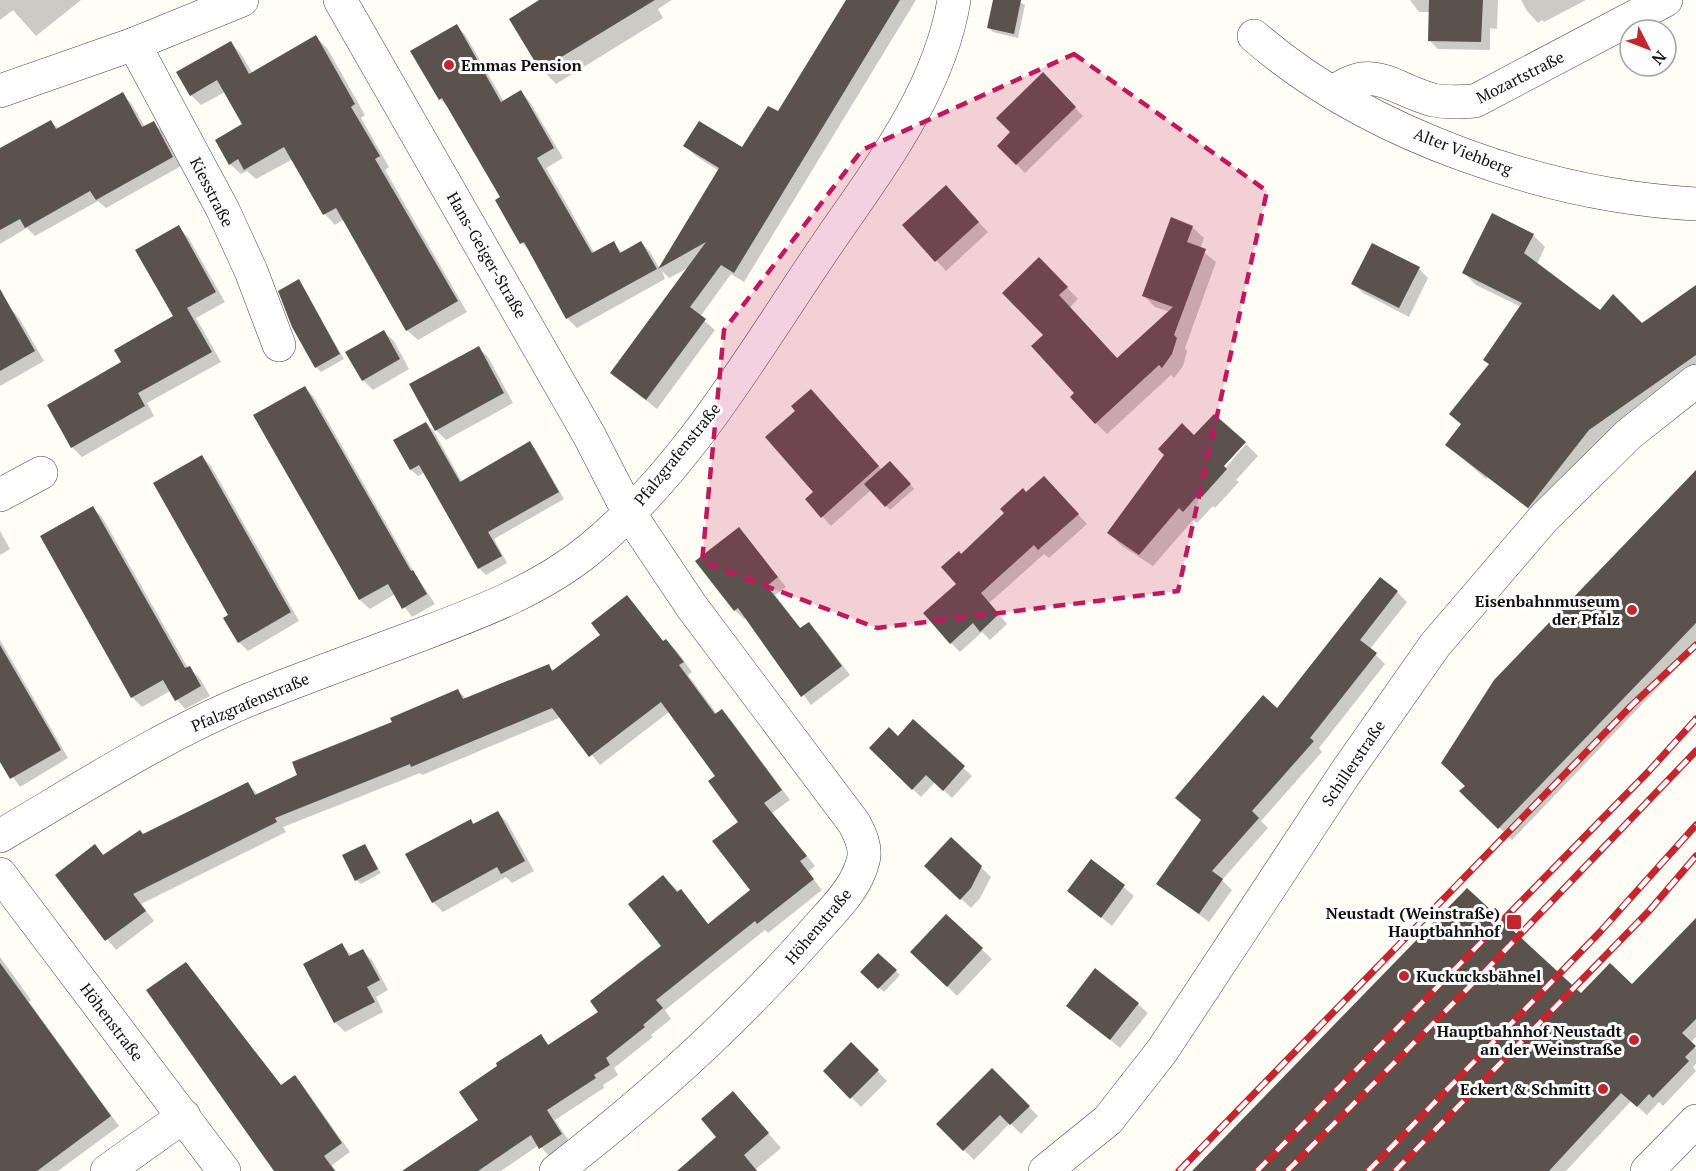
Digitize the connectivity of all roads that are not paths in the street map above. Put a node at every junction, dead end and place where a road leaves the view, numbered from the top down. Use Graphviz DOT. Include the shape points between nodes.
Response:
graph roads {
  1 [pos="242,0"];
  2 [pos="340,0"];
  3 [pos="954,0"];
  4 [pos="1666,0"];
  5 [pos="1254,36"];
  6 [pos="134,44"];
  7 [pos="0,91"];
  8 [pos="1333,93"];
  9 [pos="1696,204"];
  10 [pos="279,345"];
  11 [pos="1696,381"];
  12 [pos="41,472"];
  13 [pos="0,495"];
  14 [pos="629,513"];
  15 [pos="0,836"];
  16 [pos="0,874"];
  17 [pos="184,1116"];
  18 [pos="1696,1120"];
  19 [pos="107,1171"];
  20 [pos="224,1171"];
  21 [pos="556,1171"];
  22 [pos="1045,1171"];
  23 [pos="1647,1171"];
  1 -- 6 [label="street"];
  2 -- 14 [label="street, Hans-Geiger-Straße" via="589,435"];
  3 -- 14 [label="street, Pfalzgrafenstraße" via="932,75 900,133 710,416"];
  4 -- 8 [label="street, Mozartstraße" via="1475,101 1433,100 1375,77 1356,79"];
  5 -- 8 [label="street, Alter Viehberg"];
  6 -- 7 [label="street"];
  6 -- 10 [label="street, Kiesstraße" via="223,210"];
  8 -- 9 [label="street, Alter Viehberg" via="1411,132 1482,161 1611,196"];
  11 -- 22 [label="street, Schillerstraße" via="1629,434 1543,519 1435,645 1344,775 1162,1052 1108,1120"];
  12 -- 13 [label="street"];
  14 -- 15 [label="street, Pfalzgrafenstraße" via="589,550 516,596 249,700 144,752"];
  14 -- 21 [label="street, Höhenstraße" via="693,607 854,822 862,839 864,859 844,897 718,1034 623,1119"];
  16 -- 17 [label="street, Höhenstraße"];
  17 -- 19 [label="street"];
  17 -- 20 [label="street, Höhenstraße"];
  18 -- 23 [label="street"];
}
